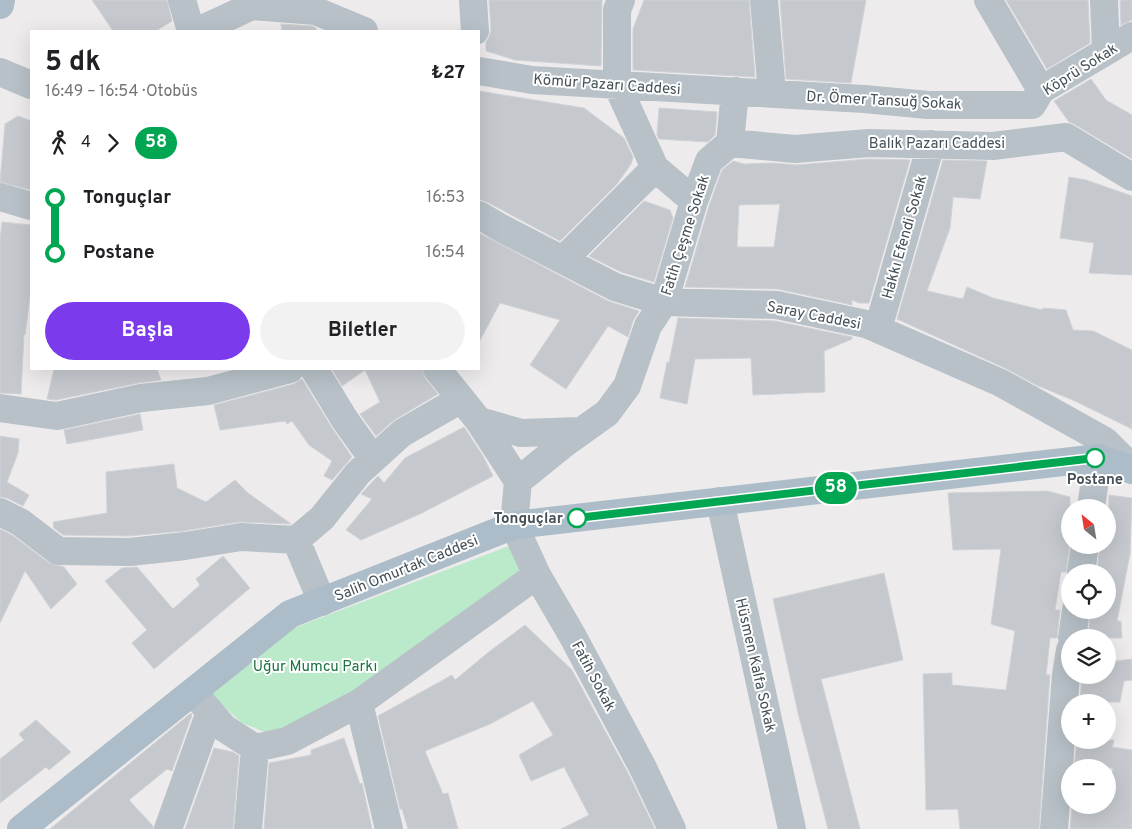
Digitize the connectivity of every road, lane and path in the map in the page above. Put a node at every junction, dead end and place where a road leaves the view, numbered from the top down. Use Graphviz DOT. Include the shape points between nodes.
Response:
graph roads {
  1 [pos="1,0"];
  2 [pos="182,0"];
  3 [pos="473,0"];
  4 [pos="621,0"];
  5 [pos="764,0"];
  6 [pos="988,0"];
  7 [pos="1104,0"];
  8 [pos="0,5"];
  9 [pos="319,6"];
  10 [pos="190,30"];
  11 [pos="200,30"];
  12 [pos="362,30"];
  13 [pos="475,30"];
  14 [pos="1132,36"];
  15 [pos="1106,51"];
  16 [pos="480,71"];
  17 [pos="0,72"];
  18 [pos="30,85"];
  19 [pos="617,85"];
  20 [pos="735,91"];
  21 [pos="772,93"];
  22 [pos="1037,98"];
  23 [pos="1066,137"];
  24 [pos="730,142"];
  25 [pos="931,144"];
  26 [pos="655,168"];
  27 [pos="1132,177"];
  28 [pos="0,197"];
  29 [pos="694,201"];
  30 [pos="30,206"];
  31 [pos="480,215"];
  32 [pos="563,260"];
  33 [pos="664,302"];
  34 [pos="878,330"];
  35 [pos="286,370"];
  36 [pos="315,370"];
  37 [pos="438,370"];
  38 [pos="462,399"];
  39 [pos="0,408"];
  40 [pos="479,421"];
  41 [pos="581,431"];
  42 [pos="1098,458"];
  43 [pos="373,459"];
  44 [pos="1132,469"];
  45 [pos="518,481"];
  46 [pos="1092,499"];
  47 [pos="720,501"];
  48 [pos="0,512"];
  49 [pos="514,525"];
  50 [pos="296,540"];
  51 [pos="537,575"];
  52 [pos="322,602"];
  53 [pos="1065,684"];
  54 [pos="193,692"];
  55 [pos="359,702"];
  56 [pos="210,712"];
  57 [pos="255,748"];
  58 [pos="20,829"];
  59 [pos="168,829"];
  60 [pos="248,829"];
  61 [pos="389,829"];
  62 [pos="672,829"];
  63 [pos="792,829"];
  64 [pos="1054,829"];
  1 -- 8 [label="main road"];
  2 -- 10 [label="street"];
  3 -- 13 [label="street"];
  4 -- 19 [label="street" via="618,10"];
  5 -- 21 [label="street"];
  6 -- 22 [label="street"];
  7 -- 15 [label="street"];
  9 -- 11 [label="street" via="252,6"];
  9 -- 12 [label="street"];
  14 -- 15 [label="street, Köprü Sokak"];
  15 -- 22 [label="street, Köprü Sokak"];
  16 -- 19 [label="street, Kömür Pazarı Caddesi" via="532,80"];
  17 -- 18 [label="street"];
  19 -- 20 [label="street, Kömür Pazarı Caddesi"];
  19 -- 26 [label="street"];
  20 -- 21 [label="street, Dr. Ömer Tansuğ Sokak"];
  20 -- 24 [label="street"];
  21 -- 22 [label="street, Dr. Ömer Tansuğ Sokak" via="928,105"];
  22 -- 23 [label="street"];
  23 -- 25 [label="street, Balık Pazarı Caddesi" via="994,146"];
  23 -- 27 [label="street"];
  24 -- 25 [label="street, Balık Pazarı Caddesi" via="796,149 869,143"];
  24 -- 29 [label="street, Fatih Çeşme Sokak" via="709,161"];
  25 -- 34 [label="street, Hakkı Efendi Sokak"];
  26 -- 29 [label="street"];
  26 -- 32 [label="street"];
  28 -- 30 [label="street"];
  29 -- 33 [label="street, Fatih Çeşme Sokak"];
  31 -- 32 [label="street, Saray Caddesi"];
  32 -- 33 [label="street, Saray Caddesi" via="615,287"];
  33 -- 34 [label="street, Saray Caddesi" via="778,305 866,324"];
  33 -- 41 [label="street, Fatih Çeşme Sokak" via="648,326 627,386 607,413"];
  34 -- 44 [label="street, Saray Caddesi" via="1010,387 1105,440"];
  35 -- 39 [label="street" via="208,391 141,398 57,416"];
  36 -- 43 [label="street"];
  37 -- 38 [label="street"];
  38 -- 40 [label="street"];
  38 -- 43 [label="street" via="402,433"];
  40 -- 41 [label="street" via="520,433"];
  40 -- 45 [label="street"];
  41 -- 45 [label="street, Fatih Çeşme Sokak"];
  42 -- 44 [label="main road, Salih Omurtak Caddesi"];
  42 -- 46 [label="street"];
  42 -- 47 [label="main road, Salih Omurtak Caddesi"];
  43 -- 50 [label="street" via="322,518"];
  45 -- 49 [label="street"];
  47 -- 49 [label="main road, Salih Omurtak Caddesi"];
  47 -- 63 [label="street, Hüsmen Kalfa Sokak"];
  48 -- 50 [label="street" via="20,522 58,551 130,552 242,537"];
  49 -- 51 [label="street, Fatih Sokak"];
  49 -- 52 [label="main road, Salih Omurtak Caddesi"];
  50 -- 52 [label="street"];
  51 -- 55 [label="street"];
  51 -- 62 [label="street, Fatih Sokak" via="642,766"];
  52 -- 54 [label="main road, Salih Omurtak Caddesi" via="290,614"];
  53 -- 64 [label="street"];
  54 -- 56 [label="street"];
  54 -- 58 [label="main road, Salih Omurtak Caddesi"];
  55 -- 57 [label="street" via="288,740"];
  55 -- 61 [label="street"];
  56 -- 57 [label="street" via="224,728"];
  56 -- 59 [label="street"];
  57 -- 60 [label="street"];
}
